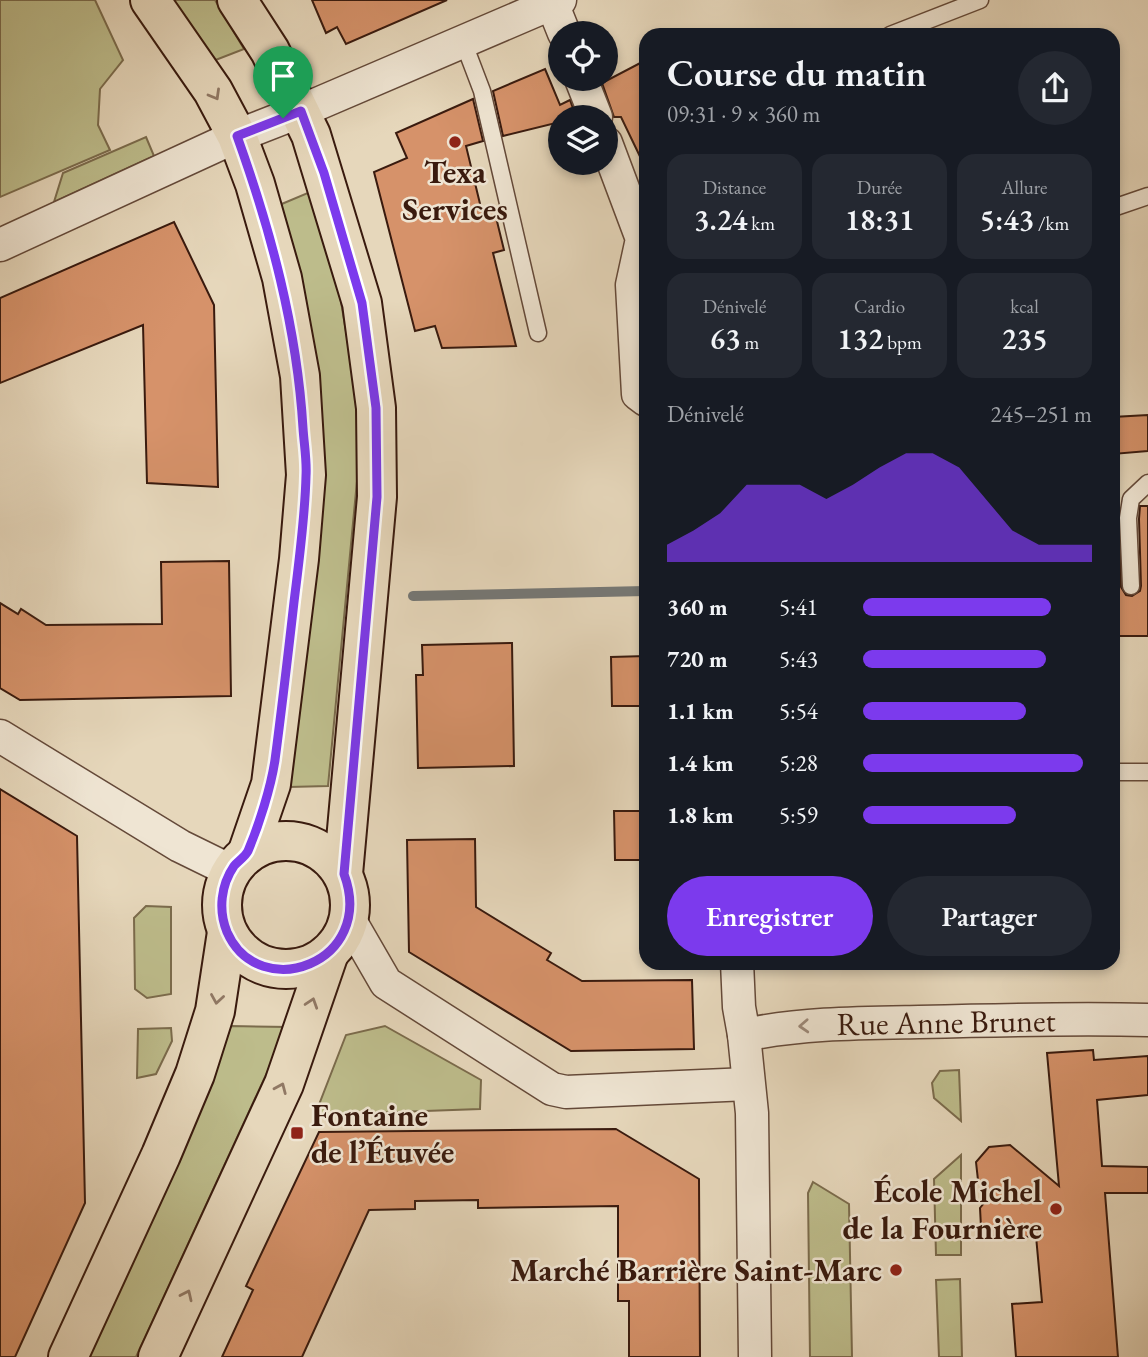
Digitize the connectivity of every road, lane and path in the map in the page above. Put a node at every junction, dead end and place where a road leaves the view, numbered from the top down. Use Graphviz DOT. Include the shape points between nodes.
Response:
graph roads {
  1 [pos="150,0"];
  2 [pos="237,0"];
  3 [pos="980,0"];
  4 [pos="556,2"];
  5 [pos="561,21"];
  6 [pos="908,28"];
  7 [pos="463,41"];
  8 [pos="301,111"];
  9 [pos="237,136"];
  10 [pos="618,175"];
  11 [pos="1148,196"];
  12 [pos="1120,206"];
  13 [pos="639,231"];
  14 [pos="0,245"];
  15 [pos="639,253"];
  16 [pos="538,333"];
  17 [pos="639,395"];
  18 [pos="1148,483"];
  19 [pos="1131,586"];
  20 [pos="0,736"];
  21 [pos="1120,772"];
  22 [pos="1148,772"];
  23 [pos="239,862"];
  24 [pos="344,874"];
  25 [pos="349,919"];
  26 [pos="228,932"];
  27 [pos="329,953"];
  28 [pos="737,970"];
  29 [pos="1148,1020"];
  30 [pos="744,1035"];
  31 [pos="748,1084"];
  32 [pos="68,1357"];
  33 [pos="158,1357"];
  34 [pos="755,1357"];
  1 -- 9 [label="main road, one-way" via="213,91"];
  2 -- 8 [label="main road"];
  3 -- 6 [label="lane"];
  4 -- 5 [label="street"];
  4 -- 7 [label="street"];
  7 -- 8 [label="street"];
  7 -- 16 [label="lane" via="482,91"];
  8 -- 9 [label="street"];
  8 -- 24 [label="main road" via="362,303 376,408 377,497"];
  9 -- 14 [label="street"];
  9 -- 23 [label="main road" via="282,278 300,376 306,475 271,784"];
  10 -- 13 [label="street"];
  11 -- 12 [label="lane"];
  15 -- 17 [label="street" via="632,285"];
  18 -- 19 [label="lane" via="1131,499 1128,517"];
  20 -- 23 [label="street" via="180,846"];
  21 -- 22 [label="lane"];
  23 -- 24 [label="main road" via="263,844 300,841 333,859"];
  23 -- 26 [label="main road" via="223,891 222,912"];
  24 -- 25 [label="main road" via="351,904"];
  25 -- 27 [label="main road" via="342,938"];
  25 -- 31 [label="street" via="386,983 552,1089"];
  26 -- 27 [label="main road" via="249,958 265,966 307,965"];
  26 -- 32 [label="main road, one-way" via="215,1011 195,1074"];
  33 -- 27 [label="main road, one-way" via="284,1084"];
  28 -- 30 [label="street"];
  29 -- 30 [label="street, Rue Anne Brunet, one-way" via="844,1024"];
  30 -- 31 [label="street"];
  31 -- 34 [label="street" via="753,1133"];
}
